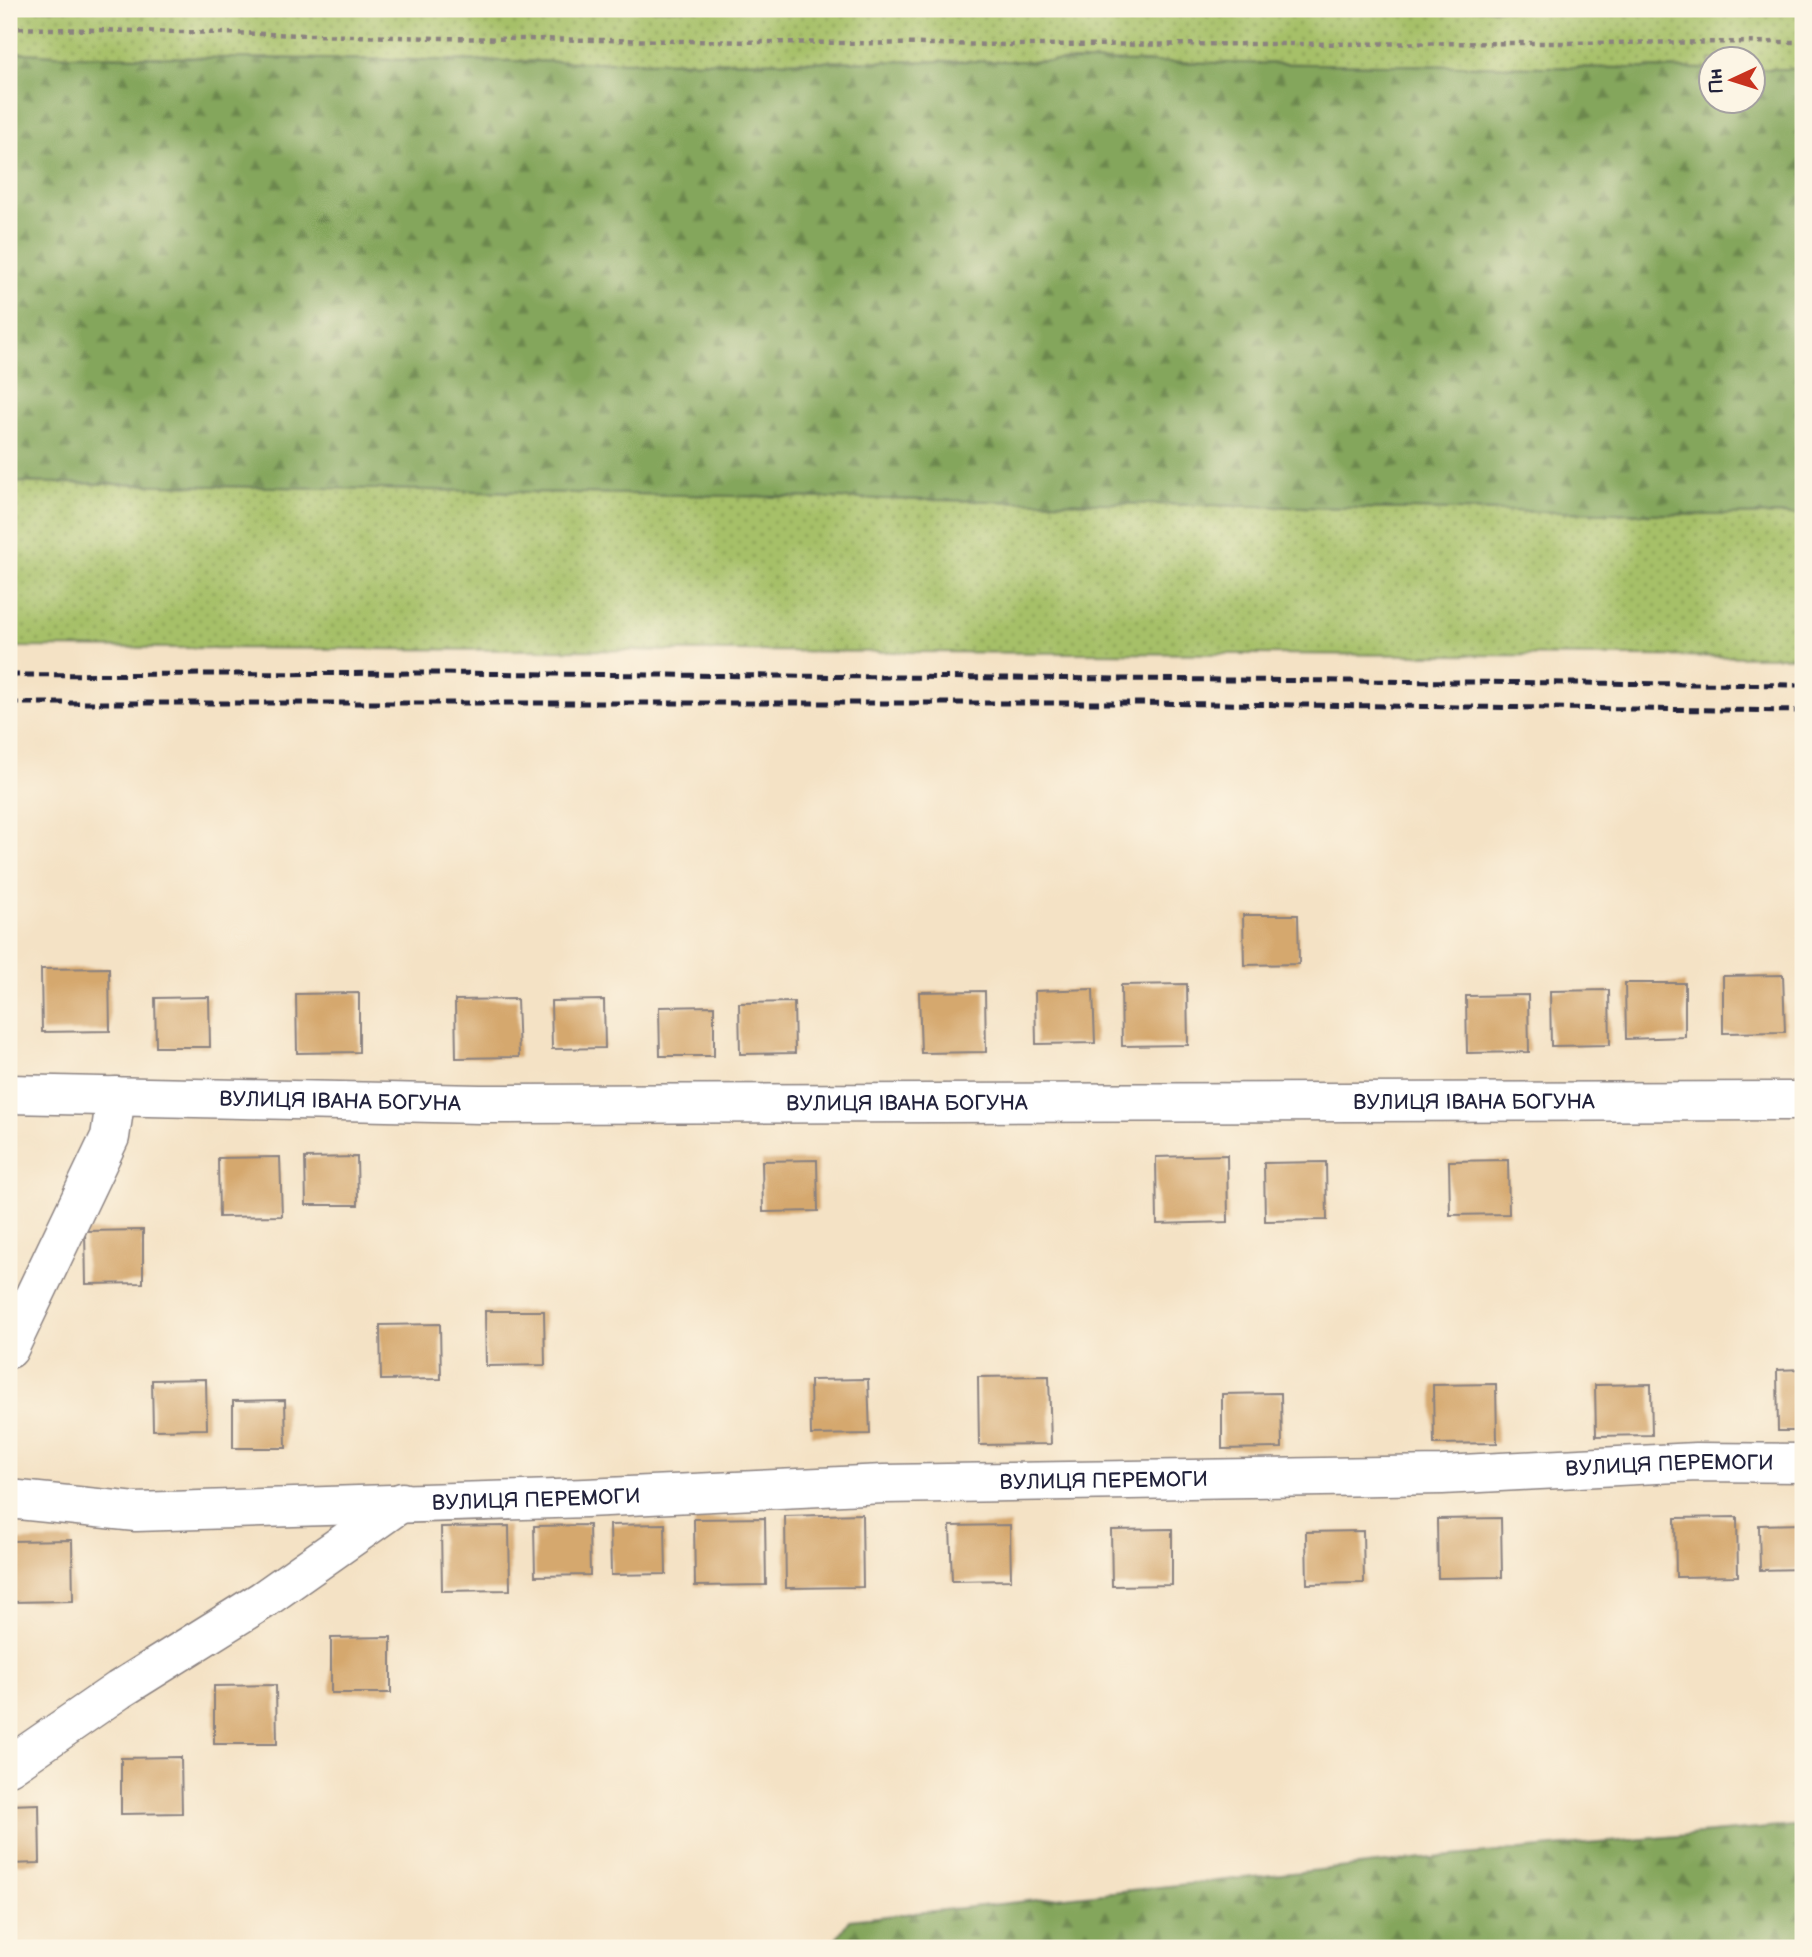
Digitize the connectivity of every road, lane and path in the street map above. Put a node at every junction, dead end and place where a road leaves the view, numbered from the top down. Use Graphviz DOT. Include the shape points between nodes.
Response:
graph roads {
  1 [pos="9,28"];
  2 [pos="1803,42"];
  3 [pos="9,1094"];
  4 [pos="116,1096"];
  5 [pos="1803,1101"];
  6 [pos="9,1349"];
  7 [pos="1803,1463"];
  8 [pos="9,1499"];
  9 [pos="402,1502"];
  10 [pos="9,1766"];
  1 -- 2 [label="path" via="1011,45"];
  3 -- 4 [label="street, ВУЛИЦЯ ІВАНА БОГУНА"];
  4 -- 5 [label="street, ВУЛИЦЯ ІВАНА БОГУНА" via="480,1104"];
  4 -- 6 [label="street" via="110,1137"];
  7 -- 9 [label="street, ВУЛИЦЯ ПЕРЕМОГИ" via="1696,1462 1442,1475 884,1484"];
  8 -- 9 [label="street, ВУЛИЦЯ ПЕРЕМОГИ" via="136,1512"];
  9 -- 10 [label="street, ВУЛИЦЯ ПЕРЕМОГИ" via="263,1600"];
}
